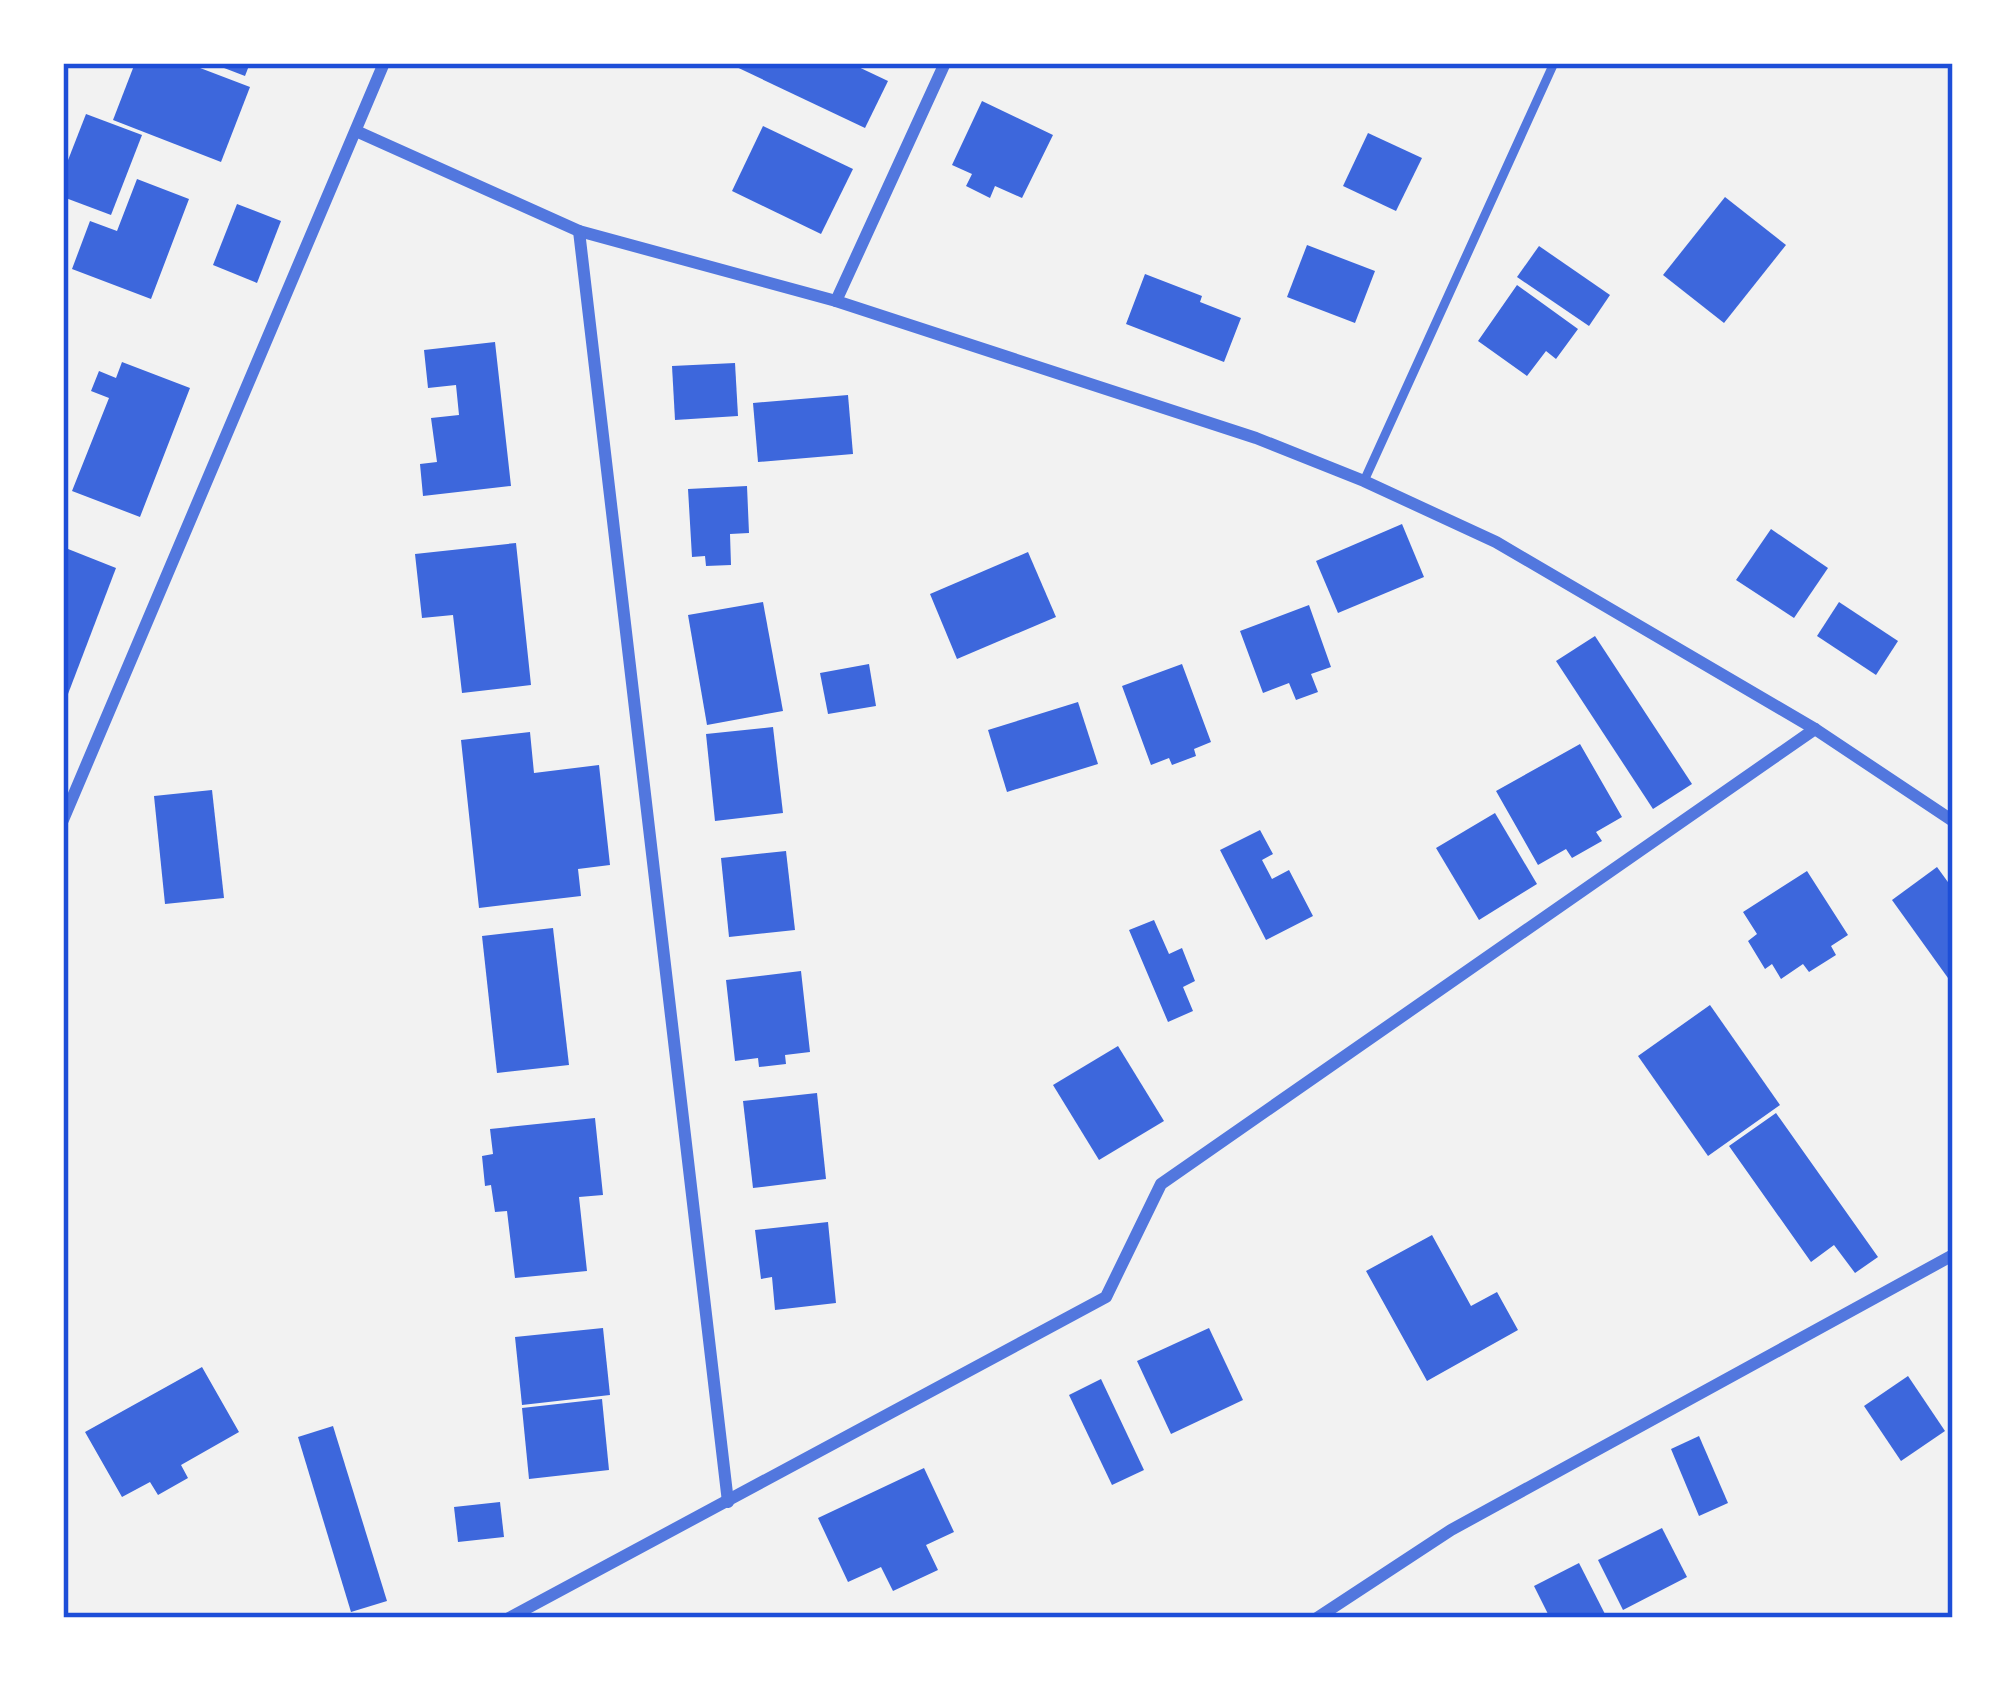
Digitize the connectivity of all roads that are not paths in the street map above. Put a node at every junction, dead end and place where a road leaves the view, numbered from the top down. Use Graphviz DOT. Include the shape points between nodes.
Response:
graph roads {
  1 [pos="384,63"];
  2 [pos="945,63"];
  3 [pos="1554,63"];
  4 [pos="356,131"];
  5 [pos="578,231"];
  6 [pos="836,301"];
  7 [pos="1364,481"];
  8 [pos="1815,730"];
  9 [pos="63,820"];
  10 [pos="1953,821"];
  11 [pos="1953,1256"];
  12 [pos="728,1502"];
  13 [pos="509,1618"];
  14 [pos="1317,1618"];
  1 -- 4 [label="street"];
  2 -- 6 [label="street"];
  3 -- 7 [label="lane"];
  4 -- 5 [label="street"];
  4 -- 9 [label="street"];
  5 -- 6 [label="street"];
  5 -- 12 [label="street"];
  6 -- 7 [label="street"];
  7 -- 8 [label="street" via="1496,542"];
  8 -- 10 [label="street"];
  8 -- 12 [label="street" via="1161,1184 1106,1297"];
  11 -- 14 [label="street" via="1451,1530"];
  12 -- 13 [label="street"];
}
